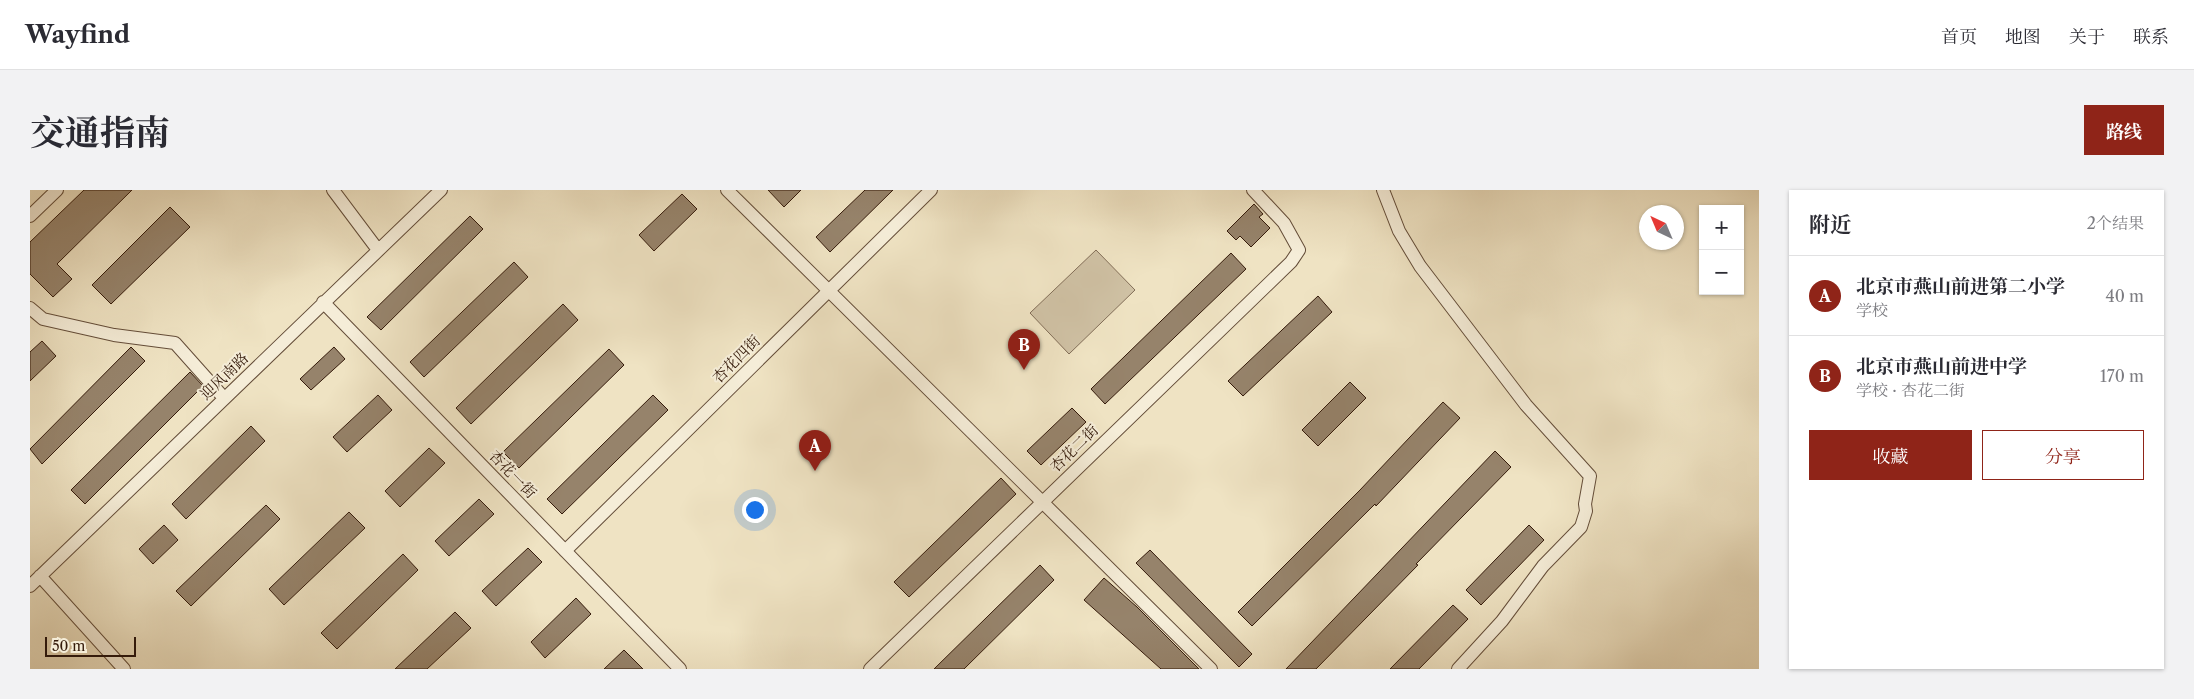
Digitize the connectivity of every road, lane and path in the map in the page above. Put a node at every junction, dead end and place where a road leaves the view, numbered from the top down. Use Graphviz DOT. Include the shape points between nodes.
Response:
graph roads {
  1 [pos="57,190"];
  2 [pos="332,190"];
  3 [pos="441,190"];
  4 [pos="727,190"];
  5 [pos="931,190"];
  6 [pos="1253,190"];
  7 [pos="1382,190"];
  8 [pos="30,216"];
  9 [pos="378,250"];
  10 [pos="829,290"];
  11 [pos="323,302"];
  12 [pos="30,308"];
  13 [pos="224,398"];
  14 [pos="1042,502"];
  15 [pos="565,551"];
  16 [pos="40,576"];
  17 [pos="30,586"];
  18 [pos="124,669"];
  19 [pos="680,669"];
  20 [pos="870,669"];
  21 [pos="1211,669"];
  22 [pos="1458,669"];
  1 -- 8 [label="street"];
  2 -- 9 [label="street"];
  3 -- 9 [label="street, 迎风南路"];
  4 -- 10 [label="street"];
  5 -- 10 [label="street, 杏花四街"];
  6 -- 14 [label="street, 杏花二街" via="1284,223 1299,250"];
  7 -- 22 [label="street" via="1399,231 1420,266 1526,405 1590,476 1581,527 1543,566 1502,621"];
  9 -- 11 [label="street, 迎风南路"];
  10 -- 14 [label="street"];
  10 -- 15 [label="street, 杏花四街"];
  11 -- 13 [label="street, 迎风南路"];
  11 -- 15 [label="street, 杏花一街"];
  12 -- 13 [label="street" via="43,319 114,336 175,343"];
  13 -- 16 [label="street, 迎风南路"];
  14 -- 20 [label="street, 杏花二街"];
  14 -- 21 [label="street"];
  15 -- 19 [label="street, 杏花一街"];
  16 -- 17 [label="street, 迎风南路"];
  16 -- 18 [label="street"];
}
